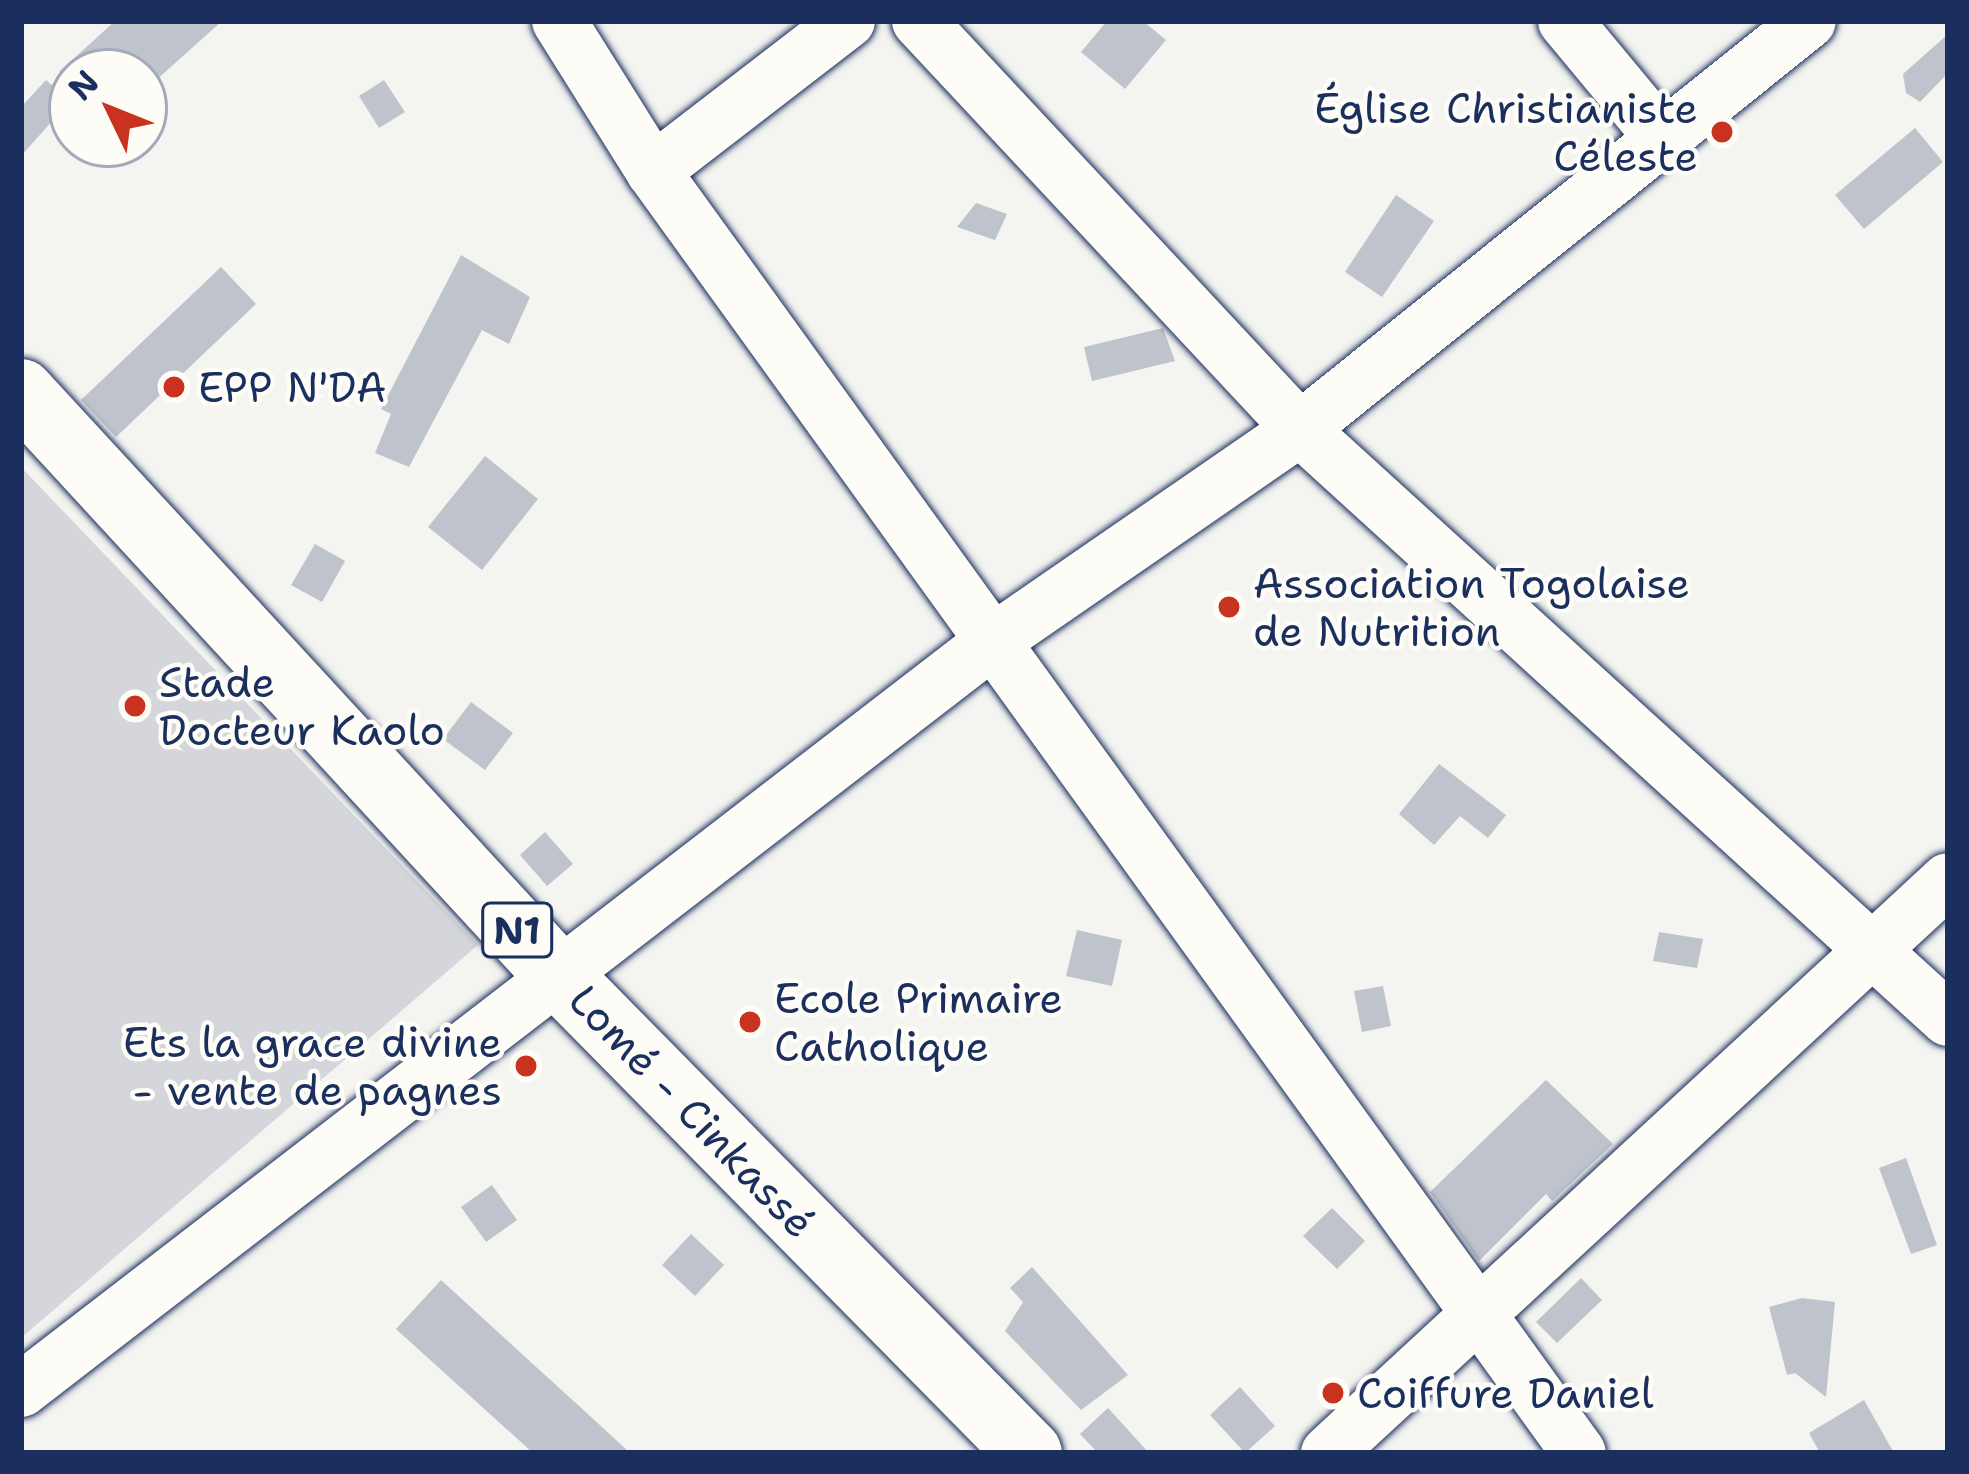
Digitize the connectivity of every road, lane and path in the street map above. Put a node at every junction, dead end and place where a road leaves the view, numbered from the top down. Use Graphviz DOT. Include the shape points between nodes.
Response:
graph roads {
  1 [pos="559,21"];
  2 [pos="848,21"];
  3 [pos="920,21"];
  4 [pos="1565,21"];
  5 [pos="1809,21"];
  6 [pos="1663,139"];
  7 [pos="653,171"];
  8 [pos="21,392"];
  9 [pos="1300,429"];
  10 [pos="996,639"];
  11 [pos="1948,880"];
  12 [pos="1871,951"];
  13 [pos="555,972"];
  14 [pos="1948,1019"];
  15 [pos="1480,1312"];
  16 [pos="21,1390"];
  17 [pos="1029,1453"];
  18 [pos="1328,1453"];
  19 [pos="1579,1453"];
  1 -- 7 [label="street"];
  2 -- 7 [label="street"];
  3 -- 9 [label="street"];
  4 -- 6 [label="street"];
  5 -- 6 [label="street"];
  6 -- 9 [label="street"];
  7 -- 10 [label="street"];
  8 -- 13 [label="highway, Lomé - Cinkassé / N1"];
  9 -- 10 [label="street"];
  9 -- 12 [label="street"];
  10 -- 13 [label="street"];
  10 -- 15 [label="street"];
  11 -- 12 [label="street"];
  12 -- 14 [label="street"];
  12 -- 15 [label="street"];
  13 -- 16 [label="street"];
  13 -- 17 [label="highway, Lomé - Cinkassé / N1"];
  15 -- 18 [label="street"];
  15 -- 19 [label="street"];
}
